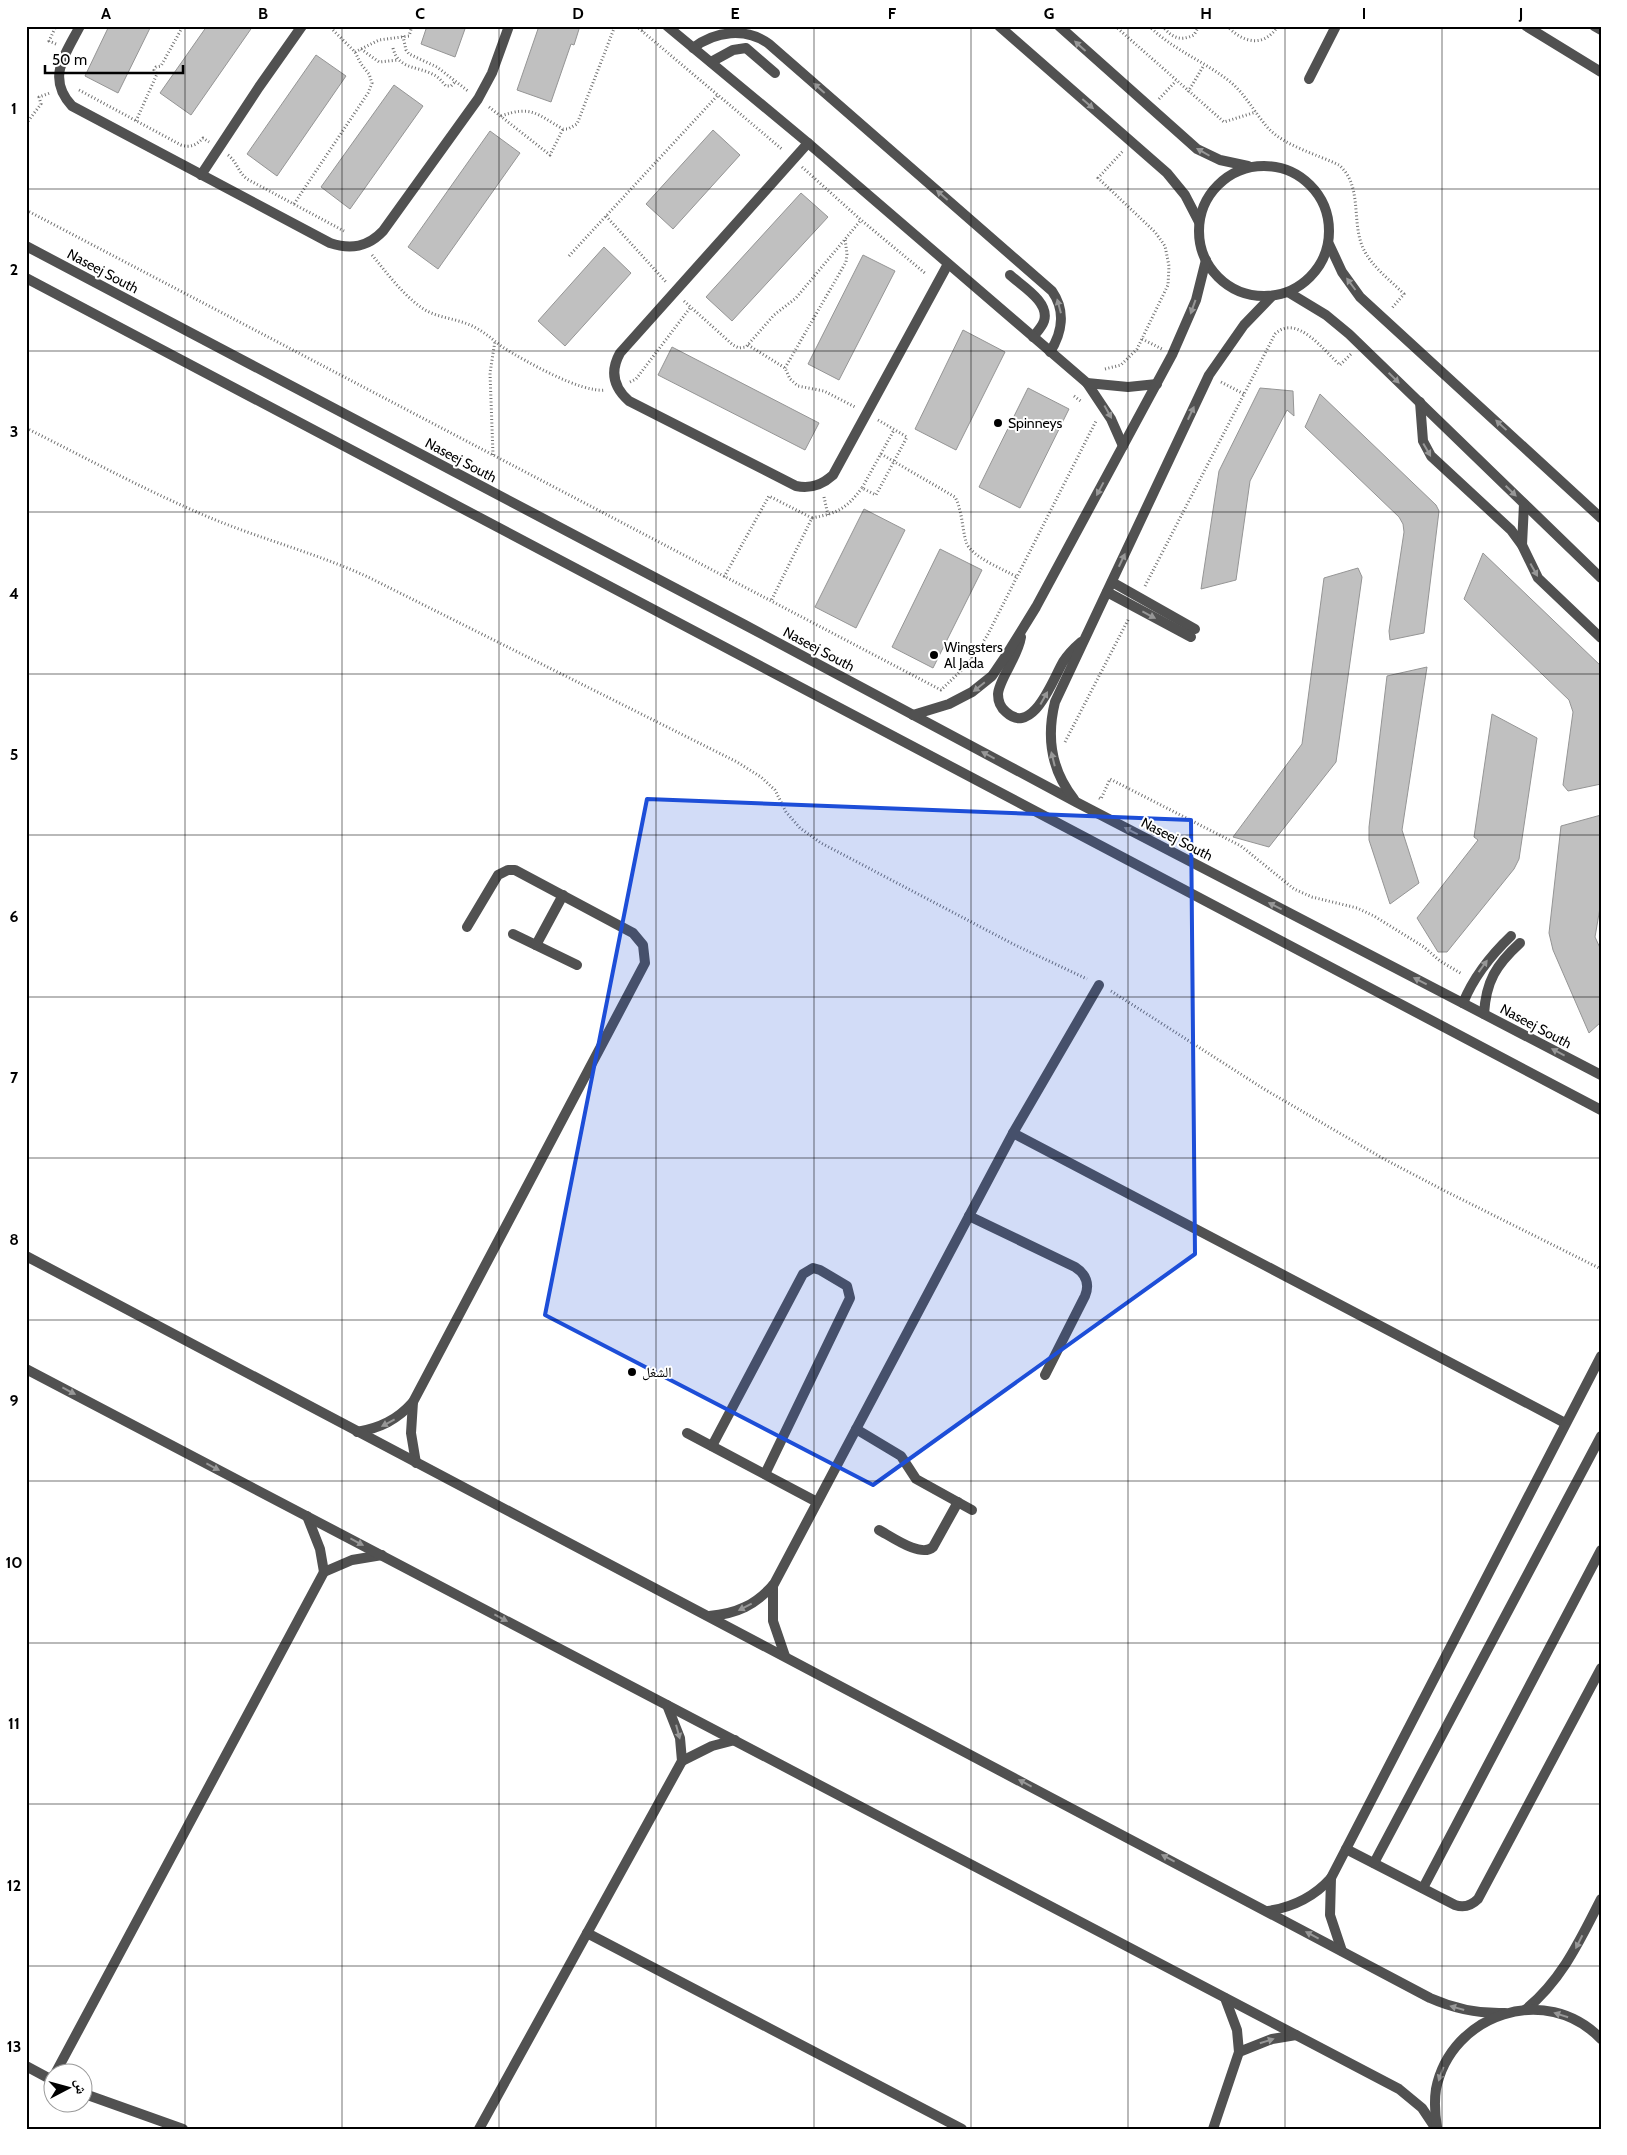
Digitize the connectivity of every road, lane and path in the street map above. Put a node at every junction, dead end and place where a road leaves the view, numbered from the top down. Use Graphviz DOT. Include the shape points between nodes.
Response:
graph roads {
  1 [pos="80,26"];
  2 [pos="183,26"];
  3 [pos="302,26"];
  4 [pos="329,26"];
  5 [pos="412,26"];
  6 [pos="509,26"];
  7 [pos="615,26"];
  8 [pos="646,26"];
  9 [pos="667,26"];
  10 [pos="999,26"];
  11 [pos="1059,26"];
  12 [pos="1115,26"];
  13 [pos="1149,26"];
  14 [pos="1162,26"];
  15 [pos="1199,26"];
  16 [pos="1227,26"];
  17 [pos="1278,26"];
  18 [pos="1336,26"];
  19 [pos="1526,26"];
  20 [pos="1594,26"];
  21 [pos="1601,30"];
  22 [pos="642,31"];
  23 [pos="1167,32"];
  24 [pos="1162,38"];
  25 [pos="393,48"];
  26 [pos="693,48"];
  27 [pos="361,49"];
  28 [pos="355,52"];
  29 [pos="398,60"];
  30 [pos="711,62"];
  31 [pos="1204,65"];
  32 [pos="1601,72"];
  33 [pos="775,73"];
  34 [pos="1309,79"];
  35 [pos="1176,81"];
  36 [pos="455,82"];
  37 [pos="1188,92"];
  38 [pos="718,95"];
  39 [pos="1150,109"];
  40 [pos="1256,112"];
  41 [pos="500,116"];
  42 [pos="136,121"];
  43 [pos="1132,142"];
  44 [pos="808,143"];
  45 [pos="1249,167"];
  46 [pos="201,175"];
  47 [pos="294,204"];
  48 [pos="26,210"];
  49 [pos="606,216"];
  50 [pos="861,220"];
  51 [pos="1199,222"];
  52 [pos="845,238"];
  53 [pos="1328,244"];
  54 [pos="26,246"];
  55 [pos="569,256"];
  56 [pos="1206,260"];
  57 [pos="948,264"];
  58 [pos="1010,275"];
  59 [pos="26,278"];
  60 [pos="674,291"];
  61 [pos="1288,292"];
  62 [pos="1272,296"];
  63 [pos="1383,317"];
  64 [pos="1033,337"];
  65 [pos="1142,339"];
  66 [pos="495,341"];
  67 [pos="1359,344"];
  68 [pos="748,345"];
  69 [pos="1050,352"];
  70 [pos="1172,355"];
  71 [pos="785,368"];
  72 [pos="1100,369"];
  73 [pos="1210,376"];
  74 [pos="1087,382"];
  75 [pos="1157,384"];
  76 [pos="1244,394"];
  77 [pos="1074,396"];
  78 [pos="1420,402"];
  79 [pos="1090,407"];
  80 [pos="867,413"];
  81 [pos="1096,418"];
  82 [pos="26,428"];
  83 [pos="894,430"];
  84 [pos="1123,446"];
  85 [pos="881,454"];
  86 [pos="493,455"];
  87 [pos="894,462"];
  88 [pos="821,484"];
  89 [pos="862,488"];
  90 [pos="1524,504"];
  91 [pos="828,515"];
  92 [pos="812,518"];
  93 [pos="1601,518"];
  94 [pos="1522,545"];
  95 [pos="724,576"];
  96 [pos="1017,577"];
  97 [pos="1601,578"];
  98 [pos="1112,582"];
  99 [pos="1107,592"];
  100 [pos="1140,597"];
  101 [pos="771,601"];
  102 [pos="1134,607"];
  103 [pos="1022,631"];
  104 [pos="1601,638"];
  105 [pos="1085,639"];
  106 [pos="913,715"];
  107 [pos="1064,744"];
  108 [pos="1095,794"];
  109 [pos="1076,802"];
  110 [pos="563,895"];
  111 [pos="467,927"];
  112 [pos="513,934"];
  113 [pos="1511,936"];
  114 [pos="1520,943"];
  115 [pos="536,945"];
  116 [pos="577,965"];
  117 [pos="1473,981"];
  118 [pos="1098,985"];
  119 [pos="1463,1003"];
  120 [pos="1484,1014"];
  121 [pos="1601,1075"];
  122 [pos="1601,1110"];
  123 [pos="1013,1133"];
  124 [pos="969,1216"];
  125 [pos="26,1256"];
  126 [pos="1601,1268"];
  127 [pos="1601,1356"];
  128 [pos="26,1369"];
  129 [pos="1045,1375"];
  130 [pos="413,1402"];
  131 [pos="1565,1423"];
  132 [pos="856,1429"];
  133 [pos="357,1432"];
  134 [pos="687,1433"];
  135 [pos="1601,1436"];
  136 [pos="712,1446"];
  137 [pos="416,1463"];
  138 [pos="765,1474"];
  139 [pos="816,1502"];
  140 [pos="958,1502"];
  141 [pos="972,1510"];
  142 [pos="307,1516"];
  143 [pos="879,1530"];
  144 [pos="1601,1550"];
  145 [pos="382,1555"];
  146 [pos="324,1572"];
  147 [pos="774,1584"];
  148 [pos="710,1616"];
  149 [pos="785,1656"];
  150 [pos="1601,1668"];
  151 [pos="667,1705"];
  152 [pos="735,1740"];
  153 [pos="682,1761"];
  154 [pos="1346,1849"];
  155 [pos="1374,1863"];
  156 [pos="1331,1878"];
  157 [pos="1423,1888"];
  158 [pos="1601,1898"];
  159 [pos="1268,1911"];
  160 [pos="587,1933"];
  161 [pos="1342,1950"];
  162 [pos="1225,1998"];
  163 [pos="1525,2010"];
  164 [pos="1505,2013"];
  165 [pos="1296,2035"];
  166 [pos="1601,2039"];
  167 [pos="1239,2052"];
  168 [pos="61,2062"];
  169 [pos="26,2066"];
  170 [pos="42,2075"];
  171 [pos="92,2097"];
  172 [pos="183,2129"];
  173 [pos="479,2129"];
  174 [pos="962,2129"];
  175 [pos="1213,2129"];
  176 [pos="1437,2129"];
  1 -- 46 [label="street" via="59,69 59,84 65,99 81,112"];
  2 -- 42 [label="path" via="161,66 154,70 157,74"];
  3 -- 46 [label="street"];
  4 -- 28 [label="path"];
  5 -- 27 [label="path" via="409,36 379,40"];
  6 -- 46 [label="street" via="492,74 478,99 383,231 364,245 347,248 330,243"];
  7 -- 41 [label="path" via="577,124 563,128 522,110"];
  8 -- 22 [label="path"];
  9 -- 26 [label="street"];
  10 -- 43 [label="street, one-way"];
  39 -- 11 [label="street, one-way"];
  12 -- 35 [label="path"];
  13 -- 24 [label="path"];
  14 -- 23 [label="path"];
  15 -- 23 [label="path" via="1187,39"];
  16 -- 17 [label="path" via="1237,36 1252,42 1268,38"];
  18 -- 34 [label="street"];
  19 -- 32 [label="street"];
  20 -- 21 [label="street"];
  23 -- 24 [label="path"];
  24 -- 31 [label="path"];
  25 -- 29 [label="path"];
  26 -- 30 [label="street"];
  69 -- 26 [label="street, one-way" via="1058,335 1061,317 1052,291 769,44 754,36 737,34 715,36"];
  27 -- 28 [label="path"];
  27 -- 29 [label="path" via="378,62"];
  28 -- 47 [label="path" via="372,78 371,88"];
  29 -- 36 [label="path" via="434,75 446,86"];
  30 -- 33 [label="street" via="733,50 746,48"];
  30 -- 44 [label="street"];
  31 -- 37 [label="path"];
  31 -- 40 [label="path" via="1228,80"];
  35 -- 37 [label="path"];
  35 -- 39 [label="path"];
  37 -- 40 [label="path" via="1224,122"];
  38 -- 49 [label="path"];
  45 -- 39 [label="street, one-way" via="1220,160 1197,149"];
  40 -- 63 [label="path" via="1279,137 1339,165 1349,176 1363,247 1375,265 1404,294"];
  43 -- 51 [label="street" via="1177,183"];
  43 -- 65 [label="path" via="1098,178 1155,232 1165,246 1168,285"];
  44 -- 57 [label="street"];
  44 -- 60 [label="street"];
  45 -- 51 [label="street" via="1234,172 1210,193"];
  45 -- 53 [label="street" via="1282,167 1310,183 1327,211 1330,227"];
  48 -- 86 [label="path"];
  49 -- 55 [label="path"];
  49 -- 60 [label="path"];
  50 -- 52 [label="path"];
  51 -- 56 [label="street"];
  52 -- 68 [label="path" via="796,298 774,315"];
  52 -- 71 [label="path" via="846,262"];
  53 -- 61 [label="street" via="1314,273"];
  63 -- 53 [label="street, one-way" via="1350,285"];
  54 -- 106 [label="street, Naseej South"];
  56 -- 62 [label="street" via="1229,286 1250,295"];
  56 -- 70 [label="street, one-way" via="1196,300"];
  57 -- 64 [label="street"];
  57 -- 80 [label="street"];
  58 -- 64 [label="street" via="1043,305 1045,317"];
  59 -- 122 [label="street"];
  60 -- 68 [label="path" via="736,347"];
  60 -- 88 [label="street" via="616,359 614,374 623,396 789,483 804,488"];
  61 -- 62 [label="street"];
  61 -- 67 [label="street" via="1326,315"];
  62 -- 73 [label="street" via="1244,325"];
  93 -- 63 [label="street, one-way"];
  64 -- 69 [label="street"];
  65 -- 70 [label="path"];
  65 -- 72 [label="path" via="1128,360"];
  66 -- 86 [label="path" via="490,373"];
  67 -- 76 [label="path" via="1340,365 1300,329 1285,327 1275,334"];
  67 -- 78 [label="street, one-way"];
  68 -- 71 [label="path"];
  69 -- 74 [label="street"];
  70 -- 75 [label="street"];
  71 -- 80 [label="path" via="798,386 824,391"];
  73 -- 76 [label="path"];
  98 -- 73 [label="street, one-way"];
  74 -- 75 [label="street" via="1122,387"];
  74 -- 84 [label="street, one-way" via="1104,406"];
  75 -- 84 [label="street"];
  76 -- 100 [label="path"];
  77 -- 79 [label="path"];
  78 -- 90 [label="street, one-way"];
  78 -- 94 [label="street, one-way" via="1423,441 1431,456 1511,530"];
  80 -- 83 [label="path"];
  80 -- 88 [label="street" via="834,475"];
  81 -- 96 [label="path"];
  82 -- 118 [label="path" via="218,521 338,563 370,578 737,762 775,790 786,812 800,828 821,843"];
  83 -- 85 [label="path"];
  83 -- 87 [label="path" via="907,437"];
  84 -- 103 [label="street, one-way"];
  85 -- 87 [label="path"];
  85 -- 89 [label="path"];
  86 -- 95 [label="path"];
  87 -- 89 [label="path" via="876,495"];
  87 -- 96 [label="path" via="954,496 970,551"];
  88 -- 91 [label="path"];
  89 -- 91 [label="path" via="847,506"];
  90 -- 94 [label="street"];
  90 -- 97 [label="street"];
  91 -- 92 [label="path"];
  92 -- 95 [label="path" via="768,496"];
  92 -- 101 [label="path"];
  94 -- 104 [label="street, one-way" via="1538,578"];
  95 -- 101 [label="path"];
  96 -- 101 [label="path" via="978,651 941,690"];
  98 -- 99 [label="street"];
  98 -- 100 [label="street"];
  99 -- 102 [label="street"];
  99 -- 105 [label="street"];
  102 -- 100 [label="street, one-way" via="1193,633"];
  102 -- 107 [label="path"];
  103 -- 105 [label="street, one-way" via="1017,652 998,695 1006,713 1019,718 1036,710 1067,657"];
  103 -- 106 [label="street, one-way" via="1000,666 977,688 949,704"];
  109 -- 105 [label="street, one-way" via="1055,767 1050,728 1055,702"];
  109 -- 106 [label="street, Naseej South, one-way"];
  108 -- 117 [label="path" via="1101,799 1110,779 1240,846 1294,889 1374,916"];
  119 -- 109 [label="street, Naseej South, one-way"];
  110 -- 111 [label="street" via="521,873 508,870 498,875"];
  110 -- 115 [label="street"];
  110 -- 130 [label="street" via="633,933 643,945 645,963"];
  112 -- 115 [label="street"];
  117 -- 113 [label="street, one-way" via="1487,960"];
  114 -- 120 [label="street" via="1497,967 1489,982"];
  115 -- 116 [label="street"];
  117 -- 119 [label="street"];
  118 -- 123 [label="street"];
  118 -- 126 [label="path" via="1264,1089 1384,1159"];
  119 -- 120 [label="street, Naseej South"];
  121 -- 120 [label="street, Naseej South, one-way"];
  123 -- 124 [label="street"];
  123 -- 131 [label="street"];
  124 -- 129 [label="street" via="1075,1267 1085,1276 1088,1290"];
  124 -- 132 [label="street"];
  125 -- 133 [label="street"];
  127 -- 131 [label="street"];
  128 -- 142 [label="street, one-way"];
  130 -- 133 [label="street, one-way" via="394,1420"];
  130 -- 137 [label="street" via="411,1433"];
  131 -- 154 [label="street"];
  132 -- 139 [label="street"];
  132 -- 140 [label="street" via="901,1456 916,1479"];
  133 -- 137 [label="street"];
  134 -- 136 [label="street"];
  135 -- 155 [label="street"];
  136 -- 138 [label="street"];
  136 -- 138 [label="street" via="803,1274 812,1268 820,1270 847,1286 850,1298"];
  137 -- 148 [label="street"];
  138 -- 139 [label="street"];
  139 -- 147 [label="street"];
  140 -- 141 [label="street"];
  140 -- 143 [label="street" via="933,1547 927,1551 919,1551"];
  142 -- 145 [label="street, one-way"];
  142 -- 146 [label="street" via="318,1543"];
  144 -- 157 [label="street"];
  145 -- 146 [label="street" via="352,1560"];
  145 -- 151 [label="street, one-way"];
  146 -- 168 [label="street"];
  147 -- 148 [label="street, one-way" via="746,1608"];
  147 -- 149 [label="street" via="774,1621"];
  148 -- 149 [label="street"];
  159 -- 149 [label="street, one-way"];
  150 -- 157 [label="street" via="1478,1899 1468,1906 1459,1906"];
  151 -- 152 [label="street"];
  151 -- 153 [label="street, one-way" via="680,1738"];
  152 -- 153 [label="street" via="712,1746"];
  152 -- 162 [label="street"];
  153 -- 160 [label="street"];
  154 -- 155 [label="street"];
  154 -- 156 [label="street"];
  155 -- 157 [label="street"];
  156 -- 159 [label="street" via="1303,1901"];
  156 -- 161 [label="street" via="1330,1915"];
  158 -- 163 [label="street, one-way" via="1558,1977"];
  161 -- 159 [label="street, one-way"];
  160 -- 173 [label="street"];
  160 -- 174 [label="street"];
  164 -- 161 [label="street, one-way" via="1474,2012 1444,2004"];
  162 -- 165 [label="street"];
  162 -- 167 [label="street" via="1237,2030"];
  163 -- 164 [label="street"];
  166 -- 163 [label="street, one-way" via="1562,2014"];
  164 -- 176 [label="street, one-way" via="1467,2034 1453,2050 1442,2069 1436,2090"];
  167 -- 165 [label="street, one-way" via="1267,2040"];
  165 -- 176 [label="street" via="1399,2089 1422,2108"];
  167 -- 175 [label="street"];
  169 -- 170 [label="street"];
  171 -- 172 [label="street"];
}
